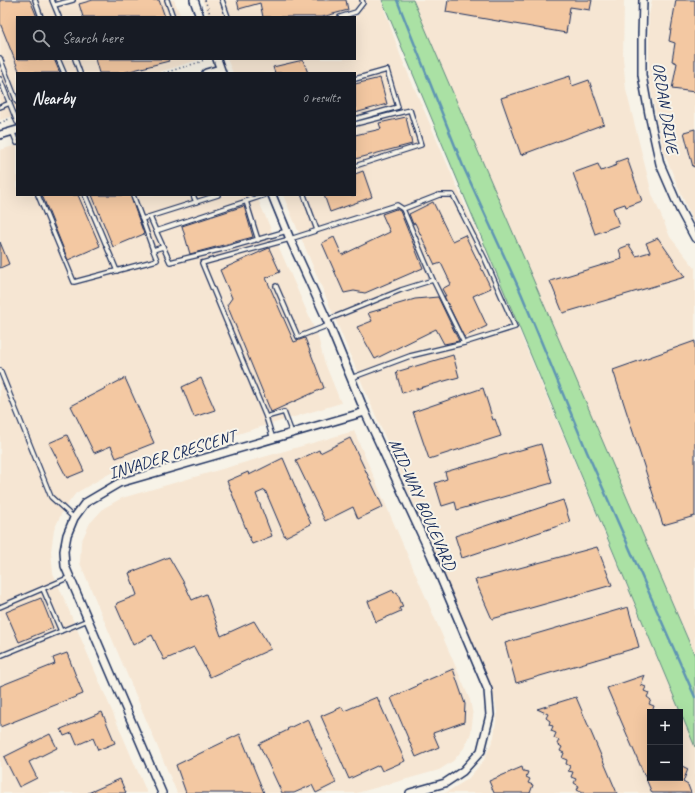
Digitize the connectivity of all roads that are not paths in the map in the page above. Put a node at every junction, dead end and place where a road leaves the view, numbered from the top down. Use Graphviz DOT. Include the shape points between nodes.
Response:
graph roads {
  1 [pos="35,0"];
  2 [pos="52,0"];
  3 [pos="73,0"];
  4 [pos="167,0"];
  5 [pos="194,0"];
  6 [pos="222,0"];
  7 [pos="362,0"];
  8 [pos="643,0"];
  9 [pos="55,5"];
  10 [pos="42,16"];
  11 [pos="59,16"];
  12 [pos="173,16"];
  13 [pos="200,16"];
  14 [pos="228,16"];
  15 [pos="343,16"];
  16 [pos="0,58"];
  17 [pos="58,60"];
  18 [pos="75,60"];
  19 [pos="217,60"];
  20 [pos="221,71"];
  21 [pos="64,72"];
  22 [pos="80,72"];
  23 [pos="0,79"];
  24 [pos="356,79"];
  25 [pos="16,99"];
  26 [pos="10,103"];
  27 [pos="0,107"];
  28 [pos="16,119"];
  29 [pos="356,119"];
  30 [pos="356,124"];
  31 [pos="15,131"];
  32 [pos="0,135"];
  33 [pos="356,166"];
  34 [pos="38,196"];
  35 [pos="85,196"];
  36 [pos="133,196"];
  37 [pos="193,196"];
  38 [pos="215,196"];
  39 [pos="262,196"];
  40 [pos="272,196"];
  41 [pos="304,196"];
  42 [pos="196,202"];
  43 [pos="246,202"];
  44 [pos="403,209"];
  45 [pos="150,217"];
  46 [pos="142,219"];
  47 [pos="317,230"];
  48 [pos="156,231"];
  49 [pos="288,235"];
  50 [pos="695,238"];
  51 [pos="258,240"];
  52 [pos="163,247"];
  53 [pos="153,250"];
  54 [pos="117,271"];
  55 [pos="432,280"];
  56 [pos="276,286"];
  57 [pos="328,323"];
  58 [pos="464,343"];
  59 [pos="0,370"];
  60 [pos="351,378"];
  61 [pos="365,412"];
  62 [pos="266,417"];
  63 [pos="292,433"];
  64 [pos="273,439"];
  65 [pos="74,518"];
  66 [pos="70,577"];
  67 [pos="44,589"];
  68 [pos="0,607"];
  69 [pos="88,620"];
  70 [pos="61,631"];
  71 [pos="0,656"];
  72 [pos="162,793"];
  73 [pos="410,793"];
  1 -- 10 [label="lane"];
  2 -- 9 [label="lane"];
  3 -- 9 [label="lane"];
  4 -- 12 [label="lane"];
  5 -- 13 [label="street"];
  6 -- 14 [label="lane"];
  7 -- 15 [label="lane" via="364,3 356,12"];
  8 -- 50 [label="street, ORDAN DRIVE" via="642,75 649,114 660,164"];
  9 -- 11 [label="lane"];
  16 -- 25 [label="lane"];
  17 -- 21 [label="lane"];
  18 -- 22 [label="lane"];
  19 -- 20 [label="street"];
  23 -- 26 [label="lane"];
  24 -- 29 [label="lane" via="387,70 398,107"];
  26 -- 27 [label="lane"];
  26 -- 28 [label="lane"];
  30 -- 33 [label="lane" via="410,110 421,145"];
  31 -- 32 [label="street"];
  34 -- 54 [label="lane" via="74,282"];
  35 -- 54 [label="lane"];
  36 -- 46 [label="lane"];
  37 -- 42 [label="lane"];
  38 -- 42 [label="lane"];
  39 -- 43 [label="lane"];
  40 -- 49 [label="street, MID-WAY BOULEVARD"];
  41 -- 47 [label="lane"];
  42 -- 45 [label="lane"];
  43 -- 48 [label="lane"];
  43 -- 51 [label="lane"];
  44 -- 47 [label="lane" via="398,205"];
  44 -- 55 [label="lane"];
  44 -- 58 [label="lane" via="439,195 453,195 485,259 514,327"];
  45 -- 46 [label="lane"];
  45 -- 48 [label="lane"];
  46 -- 53 [label="lane"];
  47 -- 49 [label="lane"];
  48 -- 52 [label="lane"];
  49 -- 51 [label="lane"];
  49 -- 57 [label="street, MID-WAY BOULEVARD"];
  49 -- 62 [label="lane" via="202,263"];
  51 -- 52 [label="lane" via="170,262"];
  52 -- 53 [label="lane"];
  53 -- 54 [label="lane" via="157,260"];
  55 -- 57 [label="lane" via="400,290"];
  55 -- 58 [label="lane"];
  56 -- 57 [label="lane" via="298,337"];
  57 -- 60 [label="street, MID-WAY BOULEVARD"];
  58 -- 60 [label="lane" via="410,356"];
  59 -- 65 [label="lane" via="51,497"];
  60 -- 61 [label="street, MID-WAY BOULEVARD"];
  61 -- 63 [label="street, INVADER CRESCENT"];
  61 -- 73 [label="street, MID-WAY BOULEVARD" via="434,562 488,690 490,715 481,751 463,771 445,783"];
  62 -- 63 [label="lane" via="284,412"];
  62 -- 64 [label="lane"];
  63 -- 64 [label="street, INVADER CRESCENT"];
  64 -- 65 [label="street, INVADER CRESCENT" via="120,483 85,503"];
  65 -- 66 [label="street, INVADER CRESCENT" via="64,551 65,566"];
  66 -- 67 [label="lane"];
  66 -- 69 [label="street, INVADER CRESCENT"];
  67 -- 68 [label="lane"];
  67 -- 70 [label="lane"];
  69 -- 70 [label="lane"];
  69 -- 72 [label="street, INVADER CRESCENT"];
  70 -- 71 [label="lane"];
}
